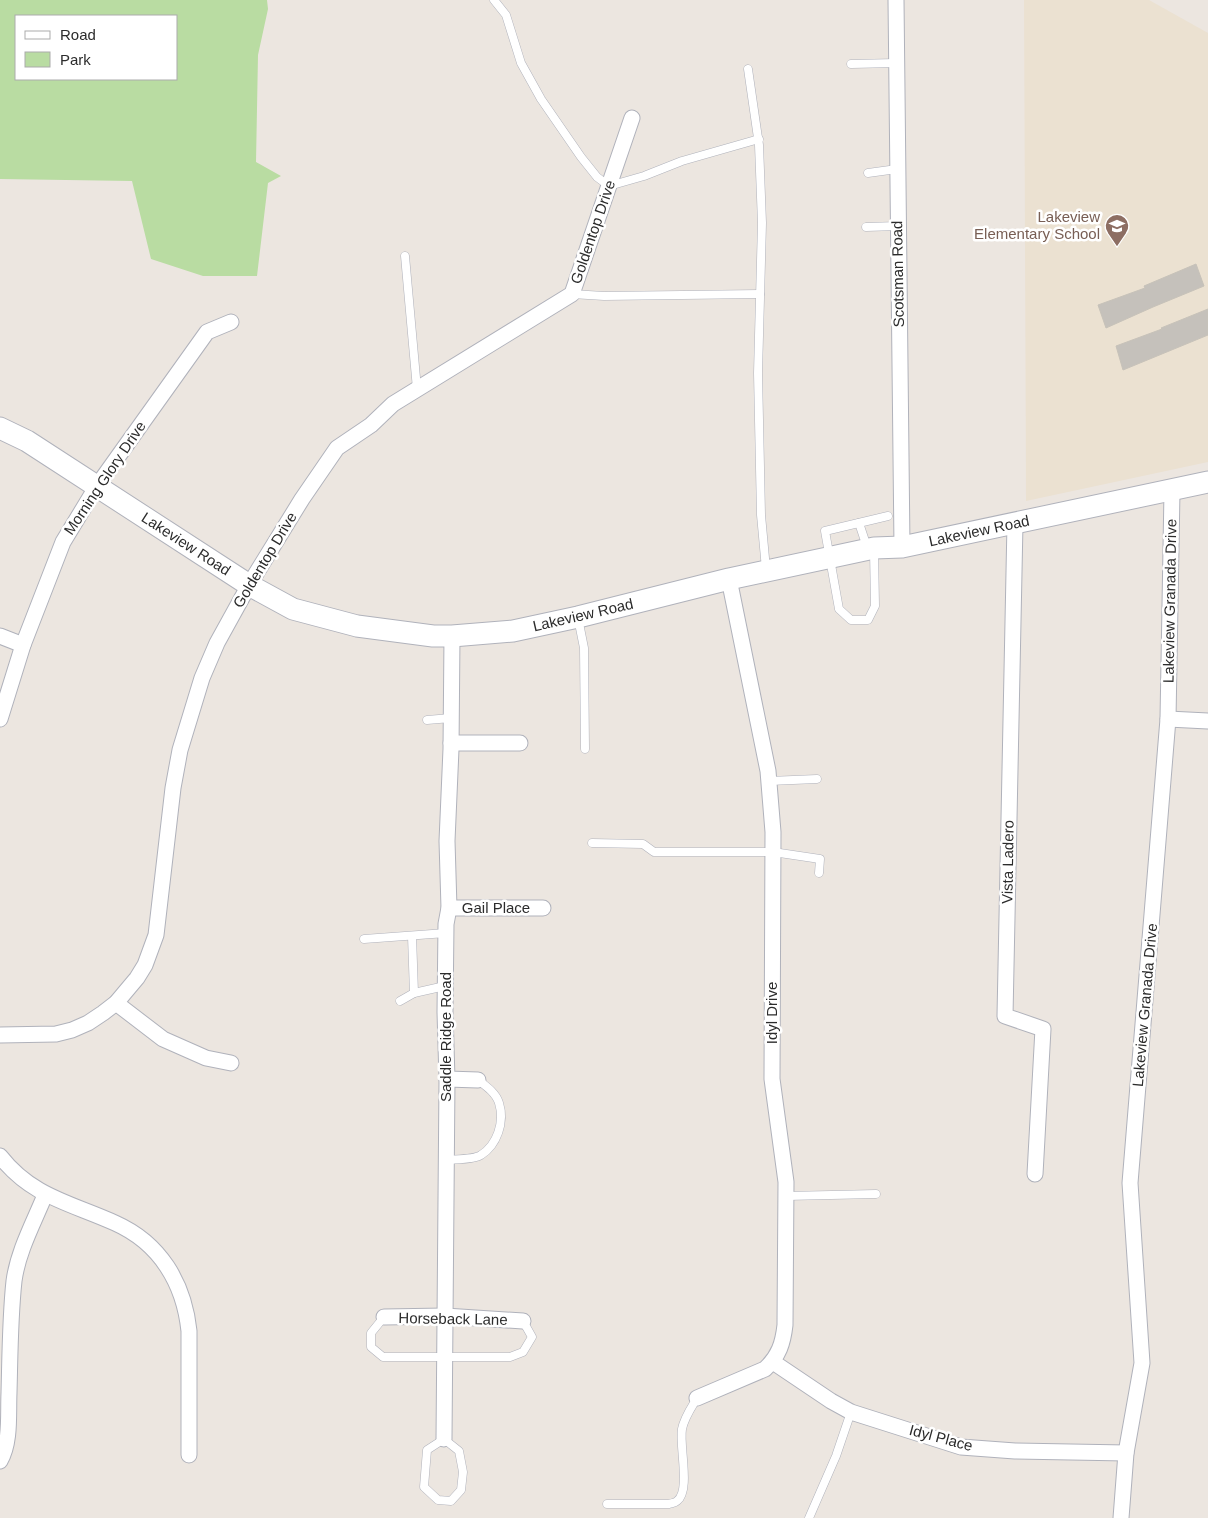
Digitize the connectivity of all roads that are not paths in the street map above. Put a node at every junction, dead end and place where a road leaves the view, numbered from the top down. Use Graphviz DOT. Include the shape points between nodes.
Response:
graph roads {
  1 [pos="494,0"];
  2 [pos="896,0"];
  3 [pos="896,63"];
  4 [pos="851,64"];
  5 [pos="748,69"];
  6 [pos="632,118"];
  7 [pos="759,140"];
  8 [pos="897,169"];
  9 [pos="868,173"];
  10 [pos="609,186"];
  11 [pos="898,226"];
  12 [pos="866,227"];
  13 [pos="405,256"];
  14 [pos="572,294"];
  15 [pos="760,294"];
  16 [pos="231,322"];
  17 [pos="417,388"];
  18 [pos="0,428"];
  19 [pos="1208,482"];
  20 [pos="97,486"];
  21 [pos="1172,490"];
  22 [pos="888,516"];
  23 [pos="1015,522"];
  24 [pos="859,523"];
  25 [pos="902,548"];
  26 [pos="871,549"];
  27 [pos="830,558"];
  28 [pos="766,571"];
  29 [pos="730,579"];
  30 [pos="249,585"];
  31 [pos="578,616"];
  32 [pos="0,636"];
  33 [pos="452,636"];
  34 [pos="23,645"];
  35 [pos="451,718"];
  36 [pos="0,719"];
  37 [pos="1168,719"];
  38 [pos="427,720"];
  39 [pos="1208,722"];
  40 [pos="451,743"];
  41 [pos="520,743"];
  42 [pos="585,749"];
  43 [pos="816,779"];
  44 [pos="769,781"];
  45 [pos="592,842"];
  46 [pos="773,852"];
  47 [pos="819,873"];
  48 [pos="449,908"];
  49 [pos="542,908"];
  50 [pos="446,933"];
  51 [pos="412,936"];
  52 [pos="364,939"];
  53 [pos="446,986"];
  54 [pos="414,994"];
  55 [pos="400,1000"];
  56 [pos="116,1003"];
  57 [pos="0,1035"];
  58 [pos="231,1063"];
  59 [pos="447,1078"];
  60 [pos="478,1080"];
  61 [pos="0,1156"];
  62 [pos="446,1160"];
  63 [pos="1035,1174"];
  64 [pos="876,1194"];
  65 [pos="45,1195"];
  66 [pos="786,1196"];
  67 [pos="445,1316"];
  68 [pos="384,1318"];
  69 [pos="523,1321"];
  70 [pos="445,1358"];
  71 [pos="773,1362"];
  72 [pos="697,1398"];
  73 [pos="851,1412"];
  74 [pos="444,1438"];
  75 [pos="1126,1453"];
  76 [pos="190,1455"];
  77 [pos="0,1461"];
  78 [pos="606,1504"];
  79 [pos="809,1518"];
  80 [pos="1121,1518"];
  1 -- 10 [label="lane" via="506,15 521,63 541,100 581,157"];
  2 -- 3 [label="street, Scotsman Road"];
  3 -- 4 [label="lane"];
  3 -- 8 [label="street, Scotsman Road"];
  5 -- 7 [label="lane"];
  6 -- 10 [label="street, Goldentop Drive"];
  7 -- 10 [label="lane" via="682,160"];
  7 -- 15 [label="lane"];
  8 -- 9 [label="lane"];
  8 -- 11 [label="street, Scotsman Road"];
  10 -- 14 [label="street, Goldentop Drive"];
  11 -- 12 [label="lane"];
  11 -- 25 [label="street, Scotsman Road"];
  13 -- 17 [label="lane"];
  14 -- 15 [label="lane"];
  14 -- 17 [label="street, Goldentop Drive"];
  15 -- 28 [label="lane" via="758,402"];
  16 -- 20 [label="street, Morning Glory Drive" via="207,332"];
  17 -- 30 [label="street, Goldentop Drive" via="337,448"];
  18 -- 20 [label="street, Lakeview Road" via="27,441"];
  19 -- 21 [label="street, Lakeview Road"];
  20 -- 30 [label="street, Lakeview Road"];
  20 -- 34 [label="street, Morning Glory Drive" via="63,542"];
  21 -- 23 [label="street, Lakeview Road"];
  21 -- 37 [label="street, Lakeview Granada Drive"];
  22 -- 24 [label="lane"];
  23 -- 25 [label="street, Lakeview Road"];
  23 -- 63 [label="street, Vista Ladero" via="1005,1016 1043,1029"];
  24 -- 26 [label="lane"];
  24 -- 27 [label="lane" via="825,531"];
  25 -- 26 [label="street, Lakeview Road"];
  26 -- 27 [label="street, Lakeview Road"];
  26 -- 27 [label="lane" via="876,606 868,620 851,620 839,609"];
  27 -- 28 [label="street, Lakeview Road"];
  28 -- 29 [label="street, Lakeview Road"];
  29 -- 31 [label="street, Lakeview Road"];
  29 -- 44 [label="street, Idyl Drive"];
  30 -- 33 [label="street, Lakeview Road" via="294,609 357,626"];
  30 -- 56 [label="street, Goldentop Drive" via="202,678 180,750 156,935 137,978"];
  31 -- 33 [label="street, Lakeview Road" via="513,631"];
  31 -- 42 [label="lane" via="584,657"];
  32 -- 34 [label="street"];
  33 -- 35 [label="street, Saddle Ridge Road"];
  34 -- 36 [label="street, Morning Glory Drive"];
  35 -- 38 [label="lane"];
  35 -- 40 [label="street, Saddle Ridge Road"];
  37 -- 39 [label="street"];
  37 -- 75 [label="street, Lakeview Granada Drive" via="1130,1183 1142,1364"];
  40 -- 41 [label="street"];
  40 -- 48 [label="street, Saddle Ridge Road" via="447,841"];
  43 -- 44 [label="lane"];
  44 -- 46 [label="street, Idyl Drive"];
  45 -- 46 [label="lane" via="643,844 654,852"];
  46 -- 47 [label="lane" via="820,859"];
  46 -- 66 [label="street, Idyl Drive" via="772,1079"];
  48 -- 49 [label="street, Gail Place"];
  48 -- 50 [label="street, Saddle Ridge Road"];
  50 -- 51 [label="lane"];
  50 -- 53 [label="street, Saddle Ridge Road"];
  51 -- 52 [label="lane"];
  51 -- 54 [label="lane"];
  53 -- 54 [label="lane"];
  53 -- 59 [label="street, Saddle Ridge Road"];
  54 -- 55 [label="lane"];
  56 -- 57 [label="street, Goldentop Drive" via="72,1030 56,1034"];
  56 -- 58 [label="street" via="163,1039 206,1058"];
  59 -- 60 [label="street"];
  59 -- 62 [label="street, Saddle Ridge Road"];
  60 -- 62 [label="lane" via="490,1088 499,1102 501,1124 493,1145 479,1157"];
  61 -- 65 [label="street" via="16,1174"];
  62 -- 67 [label="street, Saddle Ridge Road"];
  64 -- 66 [label="lane"];
  65 -- 76 [label="street" via="127,1229 158,1254 174,1277 185,1303 188,1324"];
  65 -- 77 [label="street" via="22,1252 15,1280 8,1430"];
  66 -- 71 [label="street, Idyl Drive" via="785,1326"];
  67 -- 68 [label="street, Horseback Lane"];
  67 -- 69 [label="street, Horseback Lane"];
  67 -- 70 [label="street, Saddle Ridge Road"];
  68 -- 70 [label="lane" via="371,1333 371,1347 383,1357"];
  69 -- 70 [label="lane" via="532,1337 523,1352 510,1357"];
  70 -- 74 [label="street, Saddle Ridge Road"];
  71 -- 72 [label="street" via="756,1374"];
  71 -- 73 [label="street, Idyl Place"];
  72 -- 78 [label="lane" via="682,1431 684,1486 677,1501 669,1504"];
  73 -- 75 [label="street, Idyl Place" via="961,1447"];
  73 -- 79 [label="lane"];
  74 -- 74 [label="lane" via="427,1450 424,1487 438,1500 452,1501 461,1490 463,1472 459,1451"];
  75 -- 80 [label="street, Lakeview Granada Drive"];
}
